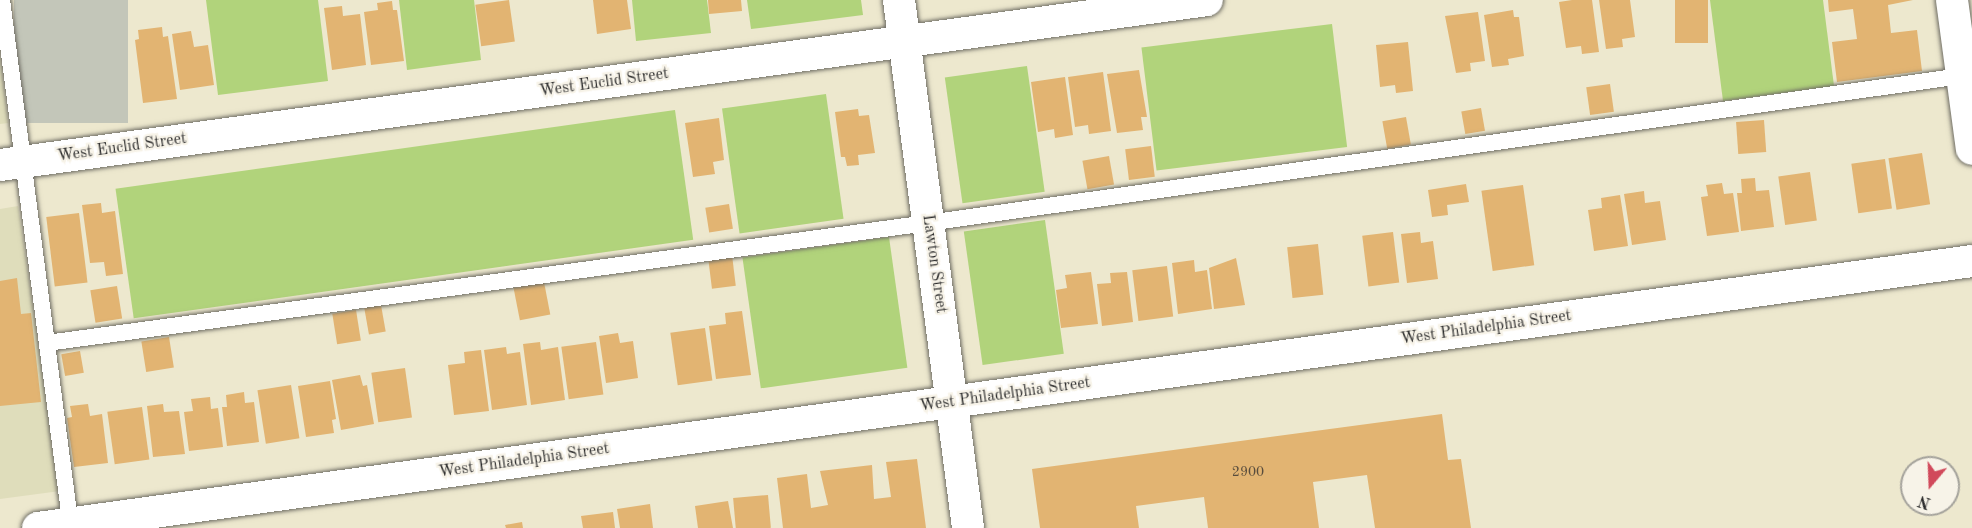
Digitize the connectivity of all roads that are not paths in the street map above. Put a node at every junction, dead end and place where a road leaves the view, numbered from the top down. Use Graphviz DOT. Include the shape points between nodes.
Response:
graph roads {
  1 [pos="2,0"];
  2 [pos="899,0"];
  3 [pos="1208,0"];
  4 [pos="1952,0"];
  5 [pos="905,42"];
  6 [pos="1967,75"];
  7 [pos="1972,149"];
  8 [pos="12,163"];
  9 [pos="928,223"];
  10 [pos="1972,261"];
  11 [pos="47,343"];
  12 [pos="952,402"];
  13 [pos="71,526"];
  14 [pos="38,528"];
  15 [pos="968,528"];
  1 -- 8 [label="lane"];
  2 -- 5 [label="street, Lawton Street"];
  3 -- 5 [label="street, West Euclid Street"];
  4 -- 6 [label="street"];
  5 -- 8 [label="street, West Euclid Street"];
  5 -- 9 [label="street, Lawton Street"];
  6 -- 7 [label="street"];
  6 -- 9 [label="lane"];
  8 -- 11 [label="lane"];
  9 -- 11 [label="lane"];
  9 -- 12 [label="street, Lawton Street"];
  10 -- 12 [label="street, West Philadelphia Street"];
  11 -- 13 [label="lane"];
  12 -- 13 [label="street, West Philadelphia Street"];
  12 -- 15 [label="street, Lawton Street"];
  13 -- 14 [label="street, West Philadelphia Street"];
}
